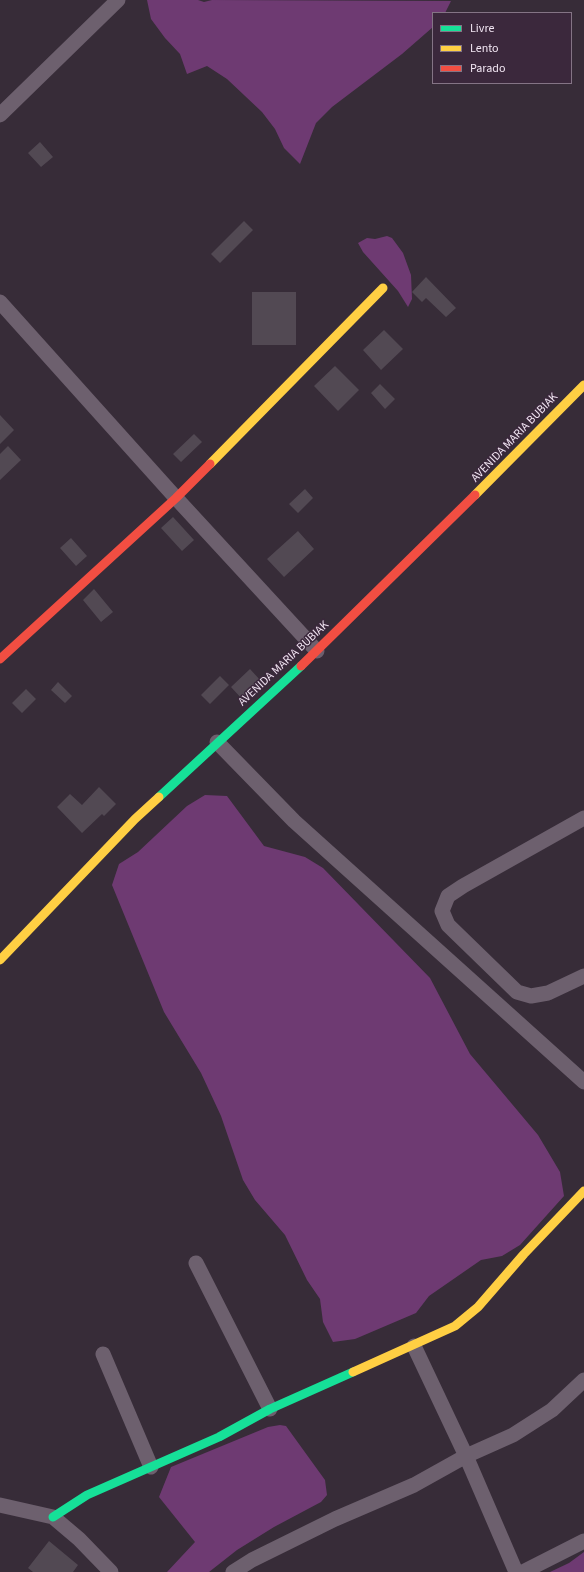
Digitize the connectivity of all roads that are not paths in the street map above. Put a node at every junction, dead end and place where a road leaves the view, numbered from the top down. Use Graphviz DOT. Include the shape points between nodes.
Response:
graph roads {
  1 [pos="118,0"];
  2 [pos="0,115"];
  3 [pos="383,288"];
  4 [pos="0,302"];
  5 [pos="584,385"];
  6 [pos="176,498"];
  7 [pos="317,651"];
  8 [pos="0,659"];
  9 [pos="217,742"];
  10 [pos="584,818"];
  11 [pos="0,960"];
  12 [pos="584,976"];
  13 [pos="584,1082"];
  14 [pos="584,1191"];
  15 [pos="196,1263"];
  16 [pos="414,1346"];
  17 [pos="103,1354"];
  18 [pos="584,1380"];
  19 [pos="270,1409"];
  20 [pos="466,1456"];
  21 [pos="151,1467"];
  22 [pos="0,1505"];
  23 [pos="53,1517"];
  24 [pos="584,1540"];
  25 [pos="111,1572"];
  26 [pos="233,1572"];
  27 [pos="516,1572"];
  28 [pos="523,1572"];
  1 -- 2 [label="street"];
  3 -- 6 [label="street"];
  4 -- 6 [label="street"];
  5 -- 7 [label="street, AVENIDA MARIA BUBIAK"];
  6 -- 7 [label="street"];
  6 -- 8 [label="street"];
  7 -- 9 [label="street, AVENIDA MARIA BUBIAK"];
  9 -- 11 [label="street, AVENIDA MARIA BUBIAK" via="134,819"];
  9 -- 13 [label="street" via="294,822"];
  10 -- 12 [label="street" via="463,886 448,896 442,911 448,924 517,992 531,996 548,993"];
  14 -- 16 [label="street" via="468,1316 455,1326"];
  15 -- 19 [label="street"];
  16 -- 19 [label="street"];
  16 -- 20 [label="street"];
  17 -- 21 [label="street"];
  18 -- 20 [label="street" via="566,1399 540,1418 512,1436"];
  19 -- 21 [label="street" via="219,1437"];
  20 -- 26 [label="street" via="414,1485 335,1519"];
  20 -- 27 [label="street"];
  21 -- 23 [label="street" via="87,1495"];
  22 -- 23 [label="street"];
  23 -- 25 [label="street"];
  24 -- 28 [label="street"];
}
